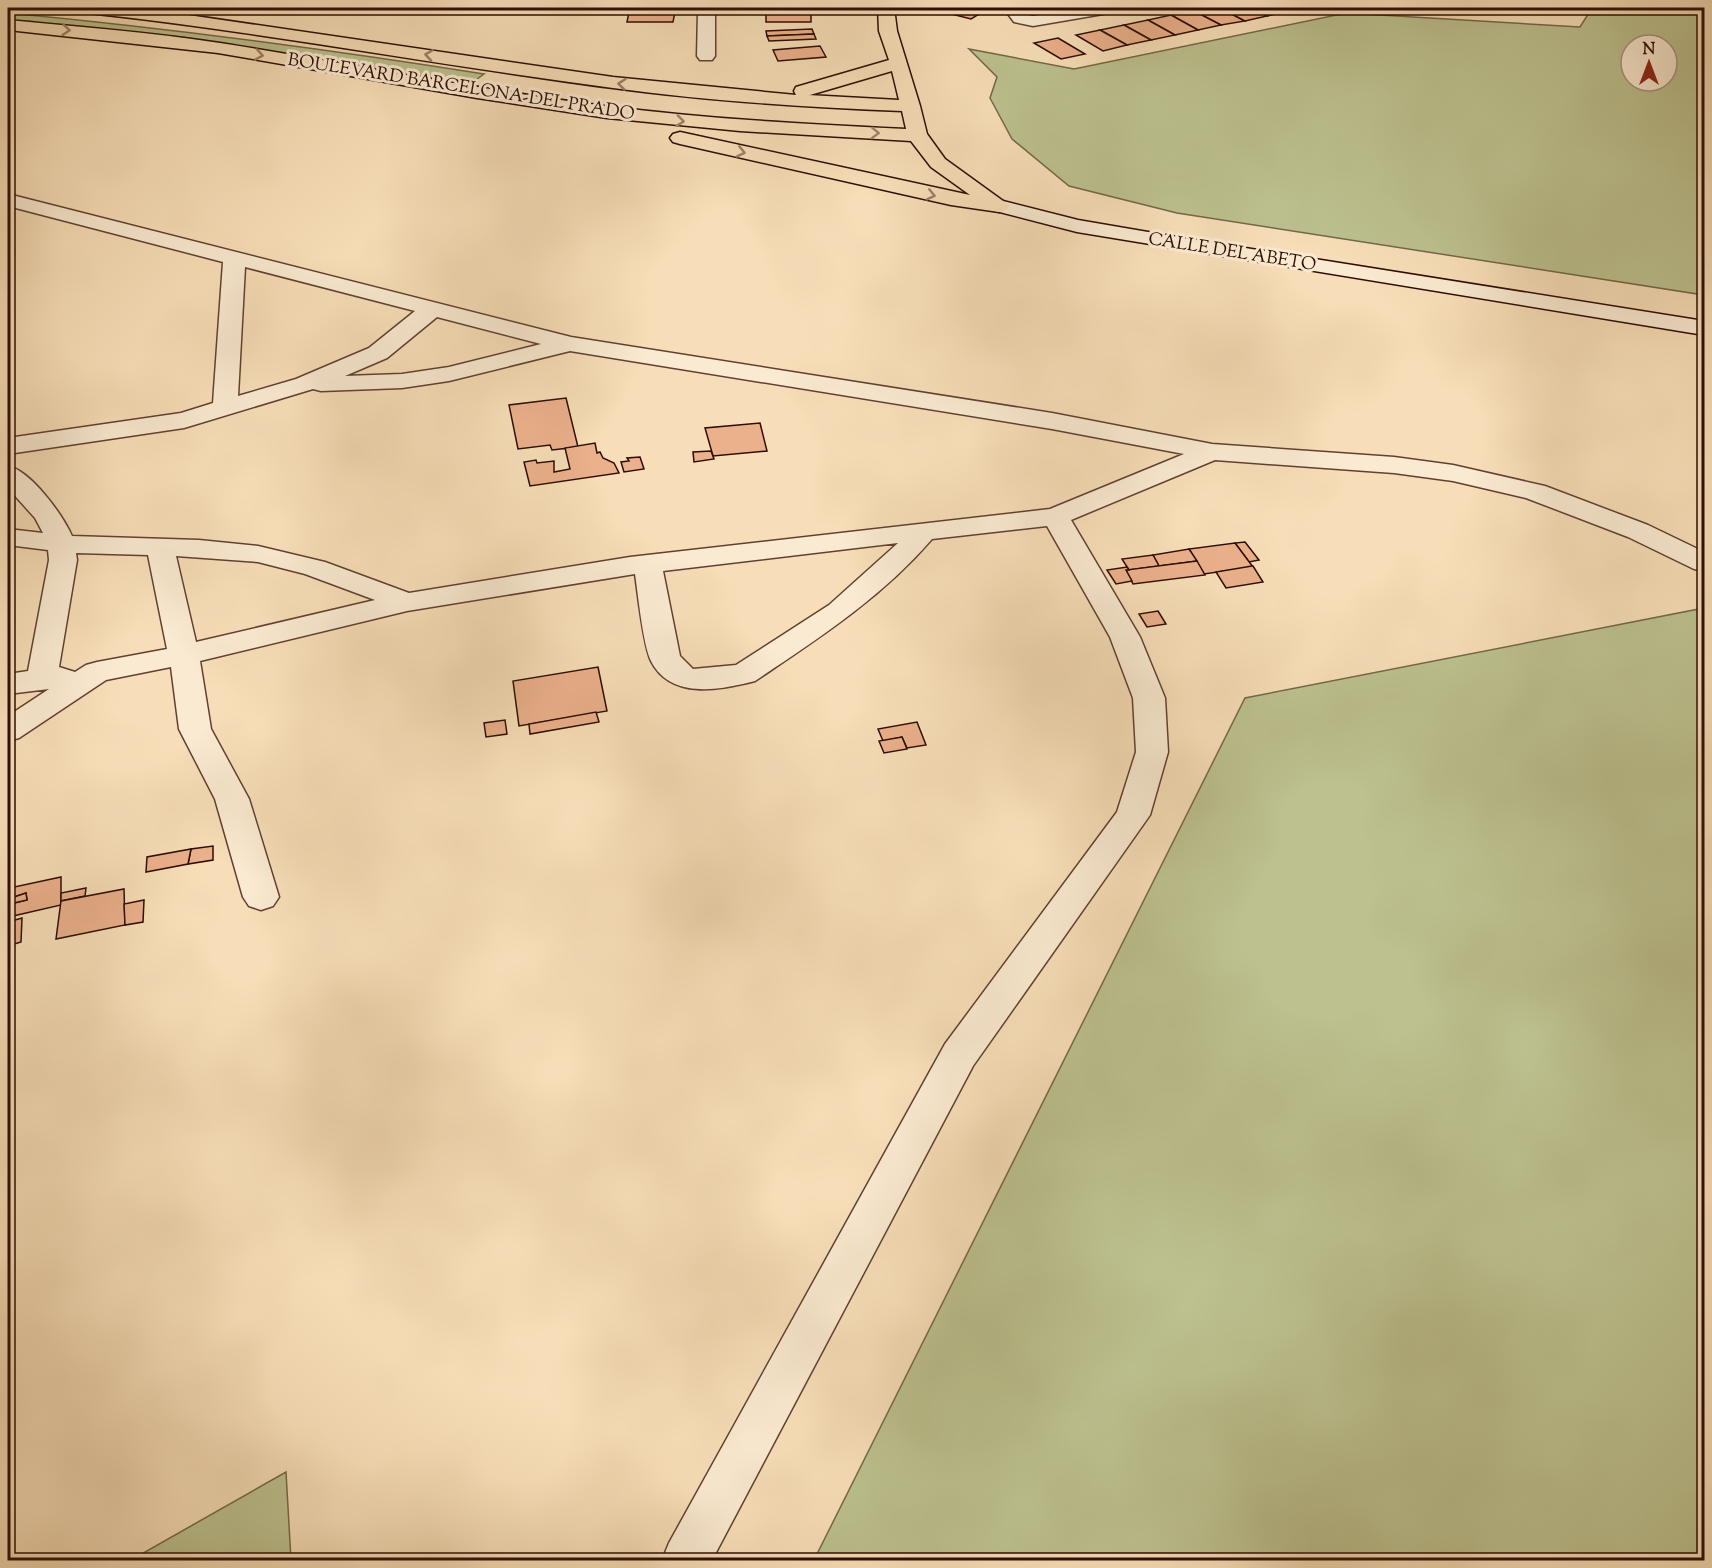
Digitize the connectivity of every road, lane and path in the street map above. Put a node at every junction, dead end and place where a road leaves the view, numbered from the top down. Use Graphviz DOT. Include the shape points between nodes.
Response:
graph roads {
  1 [pos="88,8"];
  2 [pos="710,8"];
  3 [pos="886,8"];
  4 [pos="1027,8"];
  5 [pos="1109,8"];
  6 [pos="8,25"];
  7 [pos="706,56"];
  8 [pos="899,63"];
  9 [pos="725,95"];
  10 [pos="562,106"];
  11 [pos="911,106"];
  12 [pos="917,135"];
  13 [pos="8,200"];
  14 [pos="999,206"];
  15 [pos="234,258"];
  16 [pos="432,309"];
  17 [pos="1704,328"];
  18 [pos="570,344"];
  19 [pos="304,384"];
  20 [pos="225,408"];
  21 [pos="8,446"];
  22 [pos="1212,452"];
  23 [pos="8,474"];
  24 [pos="1055,517"];
  25 [pos="924,532"];
  26 [pos="8,537"];
  27 [pos="63,544"];
  28 [pos="160,547"];
  29 [pos="1704,563"];
  30 [pos="646,564"];
  31 [pos="407,602"];
  32 [pos="184,655"];
  33 [pos="98,672"];
  34 [pos="42,680"];
  35 [pos="8,684"];
  36 [pos="8,730"];
  37 [pos="261,897"];
  38 [pos="686,1560"];
  9 -- 1 [label="main road, BOULEVARD BARCELONA-DEL PRADO, one-way" via="614,83 175,16"];
  2 -- 7 [label="street"];
  3 -- 8 [label="main road, CALLE DEL ABETO" via="888,31"];
  4 -- 5 [label="street" via="1017,14 1033,21"];
  6 -- 10 [label="main road, BOULEVARD BARCELONA-DEL PRADO, one-way" via="218,48"];
  8 -- 9 [label="main road" via="807,91"];
  8 -- 11 [label="main road, CALLE DEL ABETO"];
  9 -- 11 [label="main road, BOULEVARD BARCELONA-DEL PRADO"];
  10 -- 12 [label="main road, BOULEVARD BARCELONA-DEL PRADO, one-way" via="686,122"];
  10 -- 14 [label="main road, one-way" via="680,139 951,199"];
  11 -- 12 [label="main road, CALLE DEL ABETO"];
  12 -- 14 [label="main road, CALLE DEL ABETO" via="938,163"];
  13 -- 15 [label="street"];
  14 -- 17 [label="street, CALLE DEL ABETO" via="1077,226 1183,245"];
  15 -- 16 [label="street"];
  15 -- 20 [label="street"];
  16 -- 18 [label="street"];
  16 -- 19 [label="street" via="378,353"];
  18 -- 19 [label="street" via="449,374 402,381"];
  18 -- 22 [label="street" via="1052,421"];
  19 -- 20 [label="street"];
  20 -- 21 [label="street" via="184,420"];
  22 -- 24 [label="street"];
  22 -- 29 [label="street" via="1453,473 1535,492 1638,531"];
  23 -- 27 [label="street" via="41,506"];
  24 -- 25 [label="street"];
  24 -- 38 [label="street" via="1125,637 1149,699 1152,752 1133,815 959,1055"];
  25 -- 30 [label="street"];
  25 -- 30 [label="street" via="839,611 744,674 708,680 685,680 665,659"];
  26 -- 27 [label="street"];
  27 -- 28 [label="street"];
  27 -- 34 [label="street"];
  28 -- 31 [label="street" via="258,554 315,568"];
  28 -- 32 [label="street"];
  30 -- 31 [label="street"];
  31 -- 32 [label="street"];
  32 -- 33 [label="street"];
  32 -- 37 [label="street" via="195,729 232,799"];
  33 -- 34 [label="street"];
  33 -- 36 [label="street"];
  34 -- 35 [label="street"];
}
